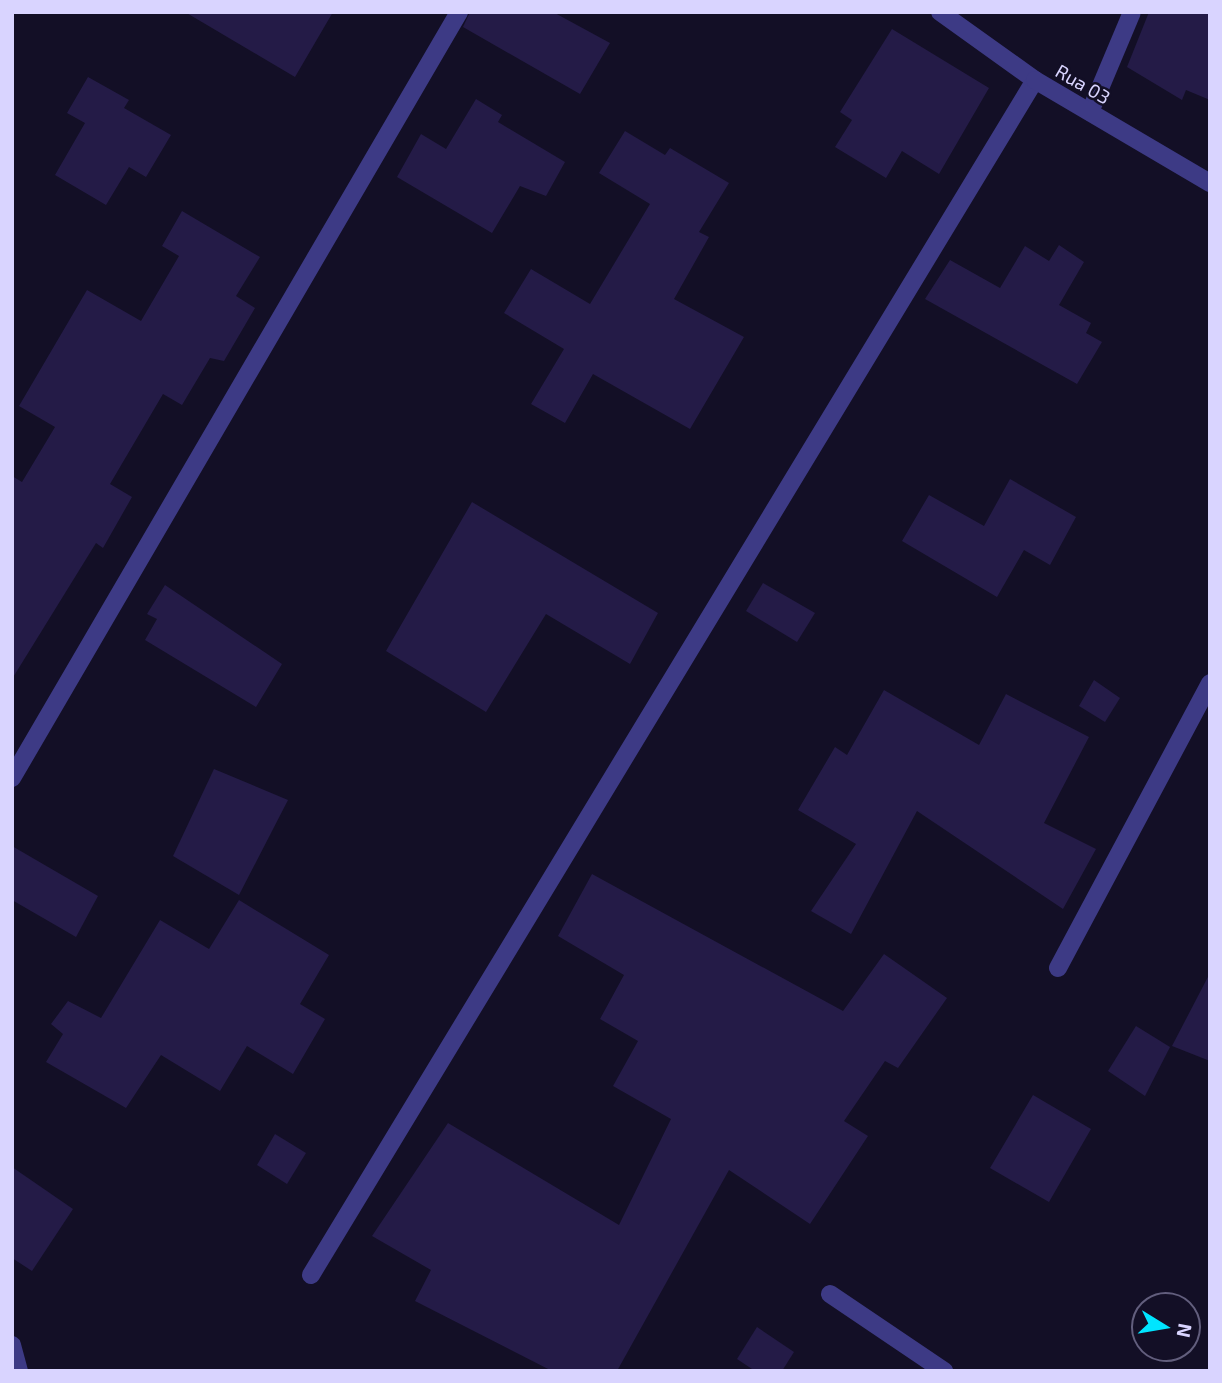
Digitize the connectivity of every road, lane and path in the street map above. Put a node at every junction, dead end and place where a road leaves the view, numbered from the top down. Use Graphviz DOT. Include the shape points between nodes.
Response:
graph roads {
  1 [pos="459,12"];
  2 [pos="940,12"];
  3 [pos="1132,12"];
  4 [pos="1035,80"];
  5 [pos="1090,112"];
  6 [pos="1210,183"];
  7 [pos="1210,683"];
  8 [pos="12,778"];
  9 [pos="1058,968"];
  10 [pos="311,1275"];
  11 [pos="830,1294"];
  12 [pos="12,1345"];
  13 [pos="19,1371"];
  14 [pos="944,1371"];
  1 -- 8 [label="street"];
  2 -- 4 [label="street, Rua 03"];
  3 -- 5 [label="street"];
  4 -- 5 [label="street, Rua 03"];
  4 -- 10 [label="street"];
  5 -- 6 [label="street, Rua 03"];
  7 -- 9 [label="street"];
  11 -- 14 [label="street"];
  12 -- 13 [label="street"];
}
